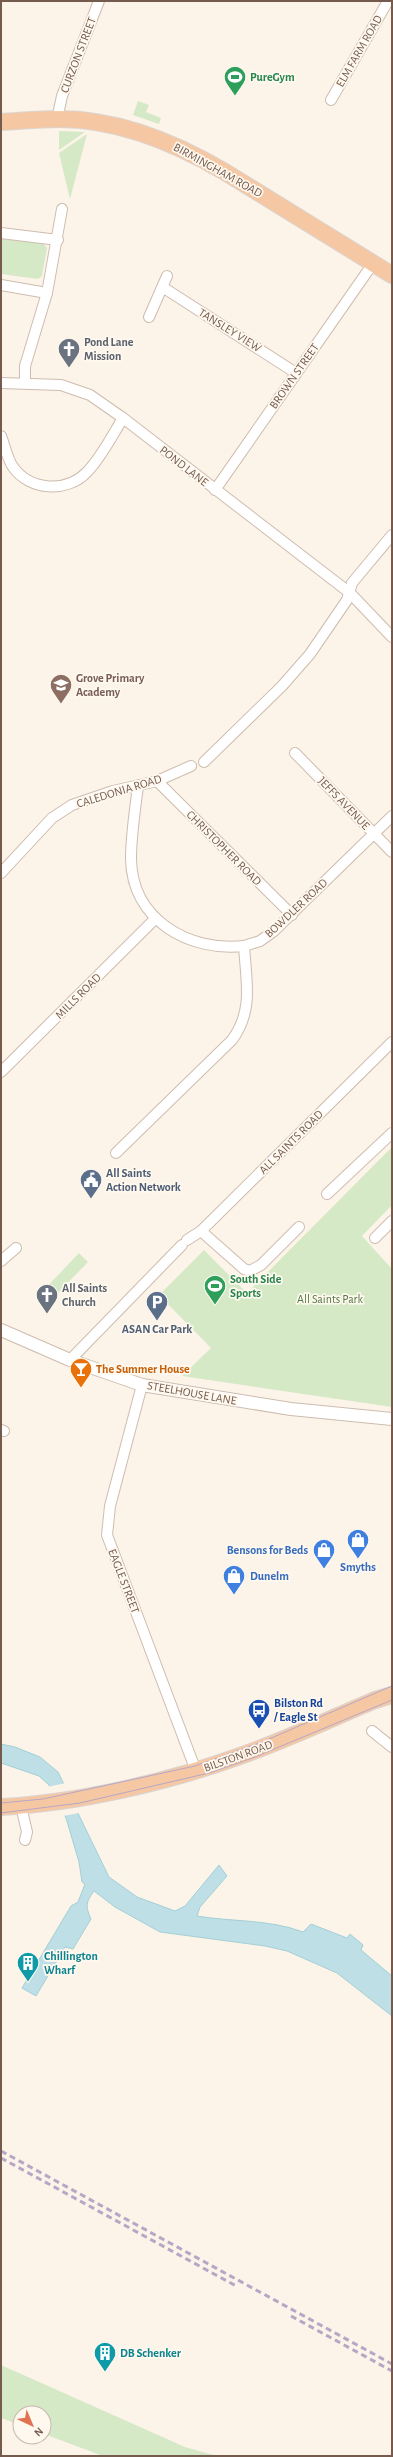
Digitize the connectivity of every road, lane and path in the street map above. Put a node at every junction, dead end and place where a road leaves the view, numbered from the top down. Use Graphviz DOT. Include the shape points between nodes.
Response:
graph roads {
  1 [pos="99,1"];
  2 [pos="388,1"];
  3 [pos="331,100"];
  4 [pos="59,110"];
  5 [pos="1,122"];
  6 [pos="62,209"];
  7 [pos="1,233"];
  8 [pos="58,240"];
  9 [pos="374,262"];
  10 [pos="392,275"];
  11 [pos="168,276"];
  12 [pos="1,285"];
  13 [pos="164,288"];
  14 [pos="47,293"];
  15 [pos="149,316"];
  16 [pos="296,373"];
  17 [pos="1,383"];
  18 [pos="25,383"];
  19 [pos="123,418"];
  20 [pos="1,436"];
  21 [pos="215,490"];
  22 [pos="392,535"];
  23 [pos="350,593"];
  24 [pos="392,637"];
  25 [pos="295,753"];
  26 [pos="204,762"];
  27 [pos="191,766"];
  28 [pos="157,781"];
  29 [pos="138,786"];
  30 [pos="392,816"];
  31 [pos="374,834"];
  32 [pos="392,852"];
  33 [pos="1,873"];
  34 [pos="292,914"];
  35 [pos="155,919"];
  36 [pos="244,946"];
  37 [pos="392,1042"];
  38 [pos="1,1072"];
  39 [pos="392,1133"];
  40 [pos="116,1153"];
  41 [pos="327,1194"];
  42 [pos="392,1222"];
  43 [pos="299,1227"];
  44 [pos="201,1231"];
  45 [pos="375,1238"];
  46 [pos="16,1248"];
  47 [pos="1,1261"];
  48 [pos="1,1330"];
  49 [pos="70,1360"];
  50 [pos="142,1384"];
  51 [pos="392,1419"];
  52 [pos="392,1691"];
  53 [pos="392,1695"];
  54 [pos="375,1700"];
  55 [pos="372,1731"];
  56 [pos="392,1747"];
  57 [pos="196,1771"];
  58 [pos="21,1806"];
  59 [pos="1,1807"];
  60 [pos="25,1840"];
  1 -- 4 [label="street, CURZON STREET" via="62,96"];
  2 -- 3 [label="street, ELM FARM ROAD"];
  5 -- 9 [label="highway, BIRMINGHAM ROAD" via="78,120 126,129 166,141 197,156"];
  6 -- 8 [label="street"];
  7 -- 8 [label="street"];
  8 -- 14 [label="street"];
  9 -- 10 [label="highway, BIRMINGHAM ROAD"];
  9 -- 16 [label="street, BROWN STREET"];
  11 -- 13 [label="street"];
  12 -- 14 [label="street"];
  13 -- 15 [label="street"];
  13 -- 16 [label="street, TANSLEY VIEW"];
  14 -- 18 [label="street" via="25,366"];
  16 -- 21 [label="street, BROWN STREET"];
  17 -- 18 [label="street, POND LANE"];
  18 -- 19 [label="street, POND LANE" via="74,388 90,395"];
  19 -- 20 [label="street" via="87,472 75,481 52,487 41,486 22,476 9,460"];
  19 -- 21 [label="street, POND LANE"];
  21 -- 23 [label="street, POND LANE"];
  22 -- 23 [label="street" via="352,583"];
  23 -- 24 [label="street, POND LANE"];
  23 -- 26 [label="street" via="310,654 282,686"];
  25 -- 31 [label="street, JEFFS AVENUE"];
  27 -- 28 [label="street, CALEDONIA ROAD"];
  28 -- 29 [label="street, CALEDONIA ROAD"];
  28 -- 34 [label="street, CHRISTOPHER ROAD"];
  29 -- 33 [label="street, CALEDONIA ROAD" via="88,798 63,810 36,834"];
  29 -- 35 [label="street, BOWDLER ROAD" via="131,860 133,875 144,905"];
  30 -- 31 [label="street, BOWDLER ROAD"];
  31 -- 32 [label="street, JEFFS AVENUE"];
  31 -- 34 [label="street, BOWDLER ROAD"];
  34 -- 36 [label="street, BOWDLER ROAD" via="260,941"];
  35 -- 36 [label="street, BOWDLER ROAD" via="172,933 190,941 223,948"];
  35 -- 38 [label="street, MILLS ROAD"];
  36 -- 40 [label="street" via="247,1007 240,1029 232,1040"];
  37 -- 44 [label="street, ALL SAINTS ROAD"];
  39 -- 41 [label="street"];
  42 -- 45 [label="street"];
  43 -- 44 [label="street" via="261,1265 250,1271 244,1269"];
  44 -- 49 [label="street, ALL SAINTS ROAD" via="185,1242"];
  46 -- 47 [label="street"];
  48 -- 49 [label="street, STEELHOUSE LANE"];
  49 -- 50 [label="street, STEELHOUSE LANE"];
  50 -- 51 [label="street, STEELHOUSE LANE" via="291,1409"];
  50 -- 57 [label="street, EAGLE STREET" via="110,1506 107,1535"];
  52 -- 54 [label="highway"];
  53 -- 54 [label="highway, BILSTON ROAD"];
  54 -- 57 [label="highway, BILSTON ROAD" via="241,1756"];
  55 -- 56 [label="street"];
  57 -- 58 [label="highway, BILSTON ROAD" via="137,1786"];
  58 -- 59 [label="highway"];
  58 -- 60 [label="street" via="28,1832"];
}
